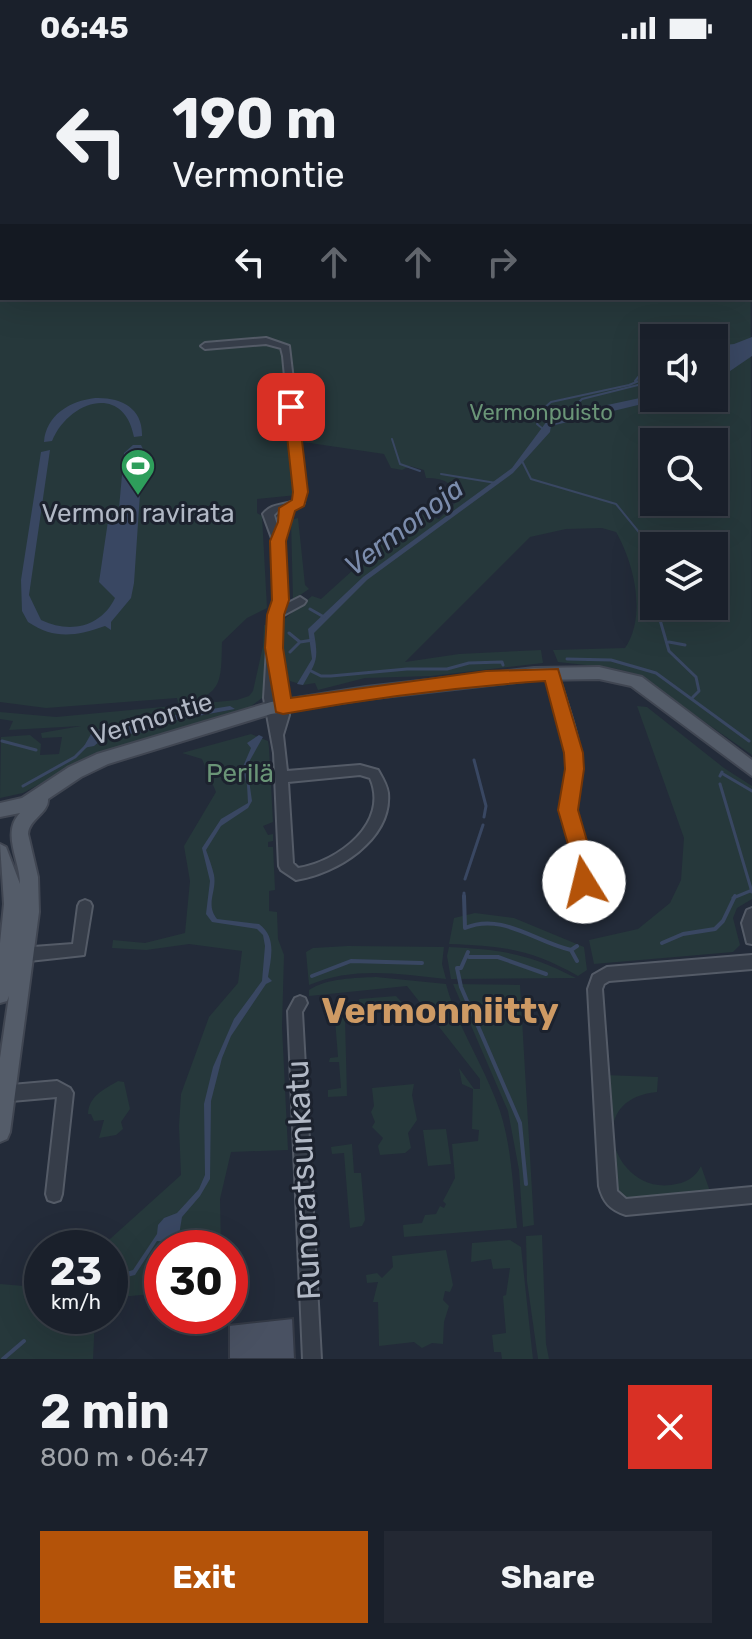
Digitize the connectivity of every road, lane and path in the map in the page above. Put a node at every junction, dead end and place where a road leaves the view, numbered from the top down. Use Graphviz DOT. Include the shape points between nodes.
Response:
graph roads {
  1 [pos="205,346"];
  2 [pos="287,508"];
  3 [pos="278,541"];
  4 [pos="300,601"];
  5 [pos="275,615"];
  6 [pos="553,678"];
  7 [pos="278,716"];
  8 [pos="752,769"];
  9 [pos="281,777"];
  10 [pos="12,819"];
  11 [pos="0,844"];
  12 [pos="0,852"];
  13 [pos="584,882"];
  14 [pos="85,906"];
  15 [pos="752,914"];
  16 [pos="752,938"];
  17 [pos="15,956"];
  18 [pos="752,962"];
  19 [pos="0,994"];
  20 [pos="300,1003"];
  21 [pos="3,1094"];
  22 [pos="0,1132"];
  23 [pos="54,1194"];
  24 [pos="752,1195"];
  25 [pos="312,1359"];
  1 -- 2 [label="street" via="266,341 285,346 300,482 299,503"];
  2 -- 3 [label="street"];
  2 -- 3 [label="street" via="268,514"];
  3 -- 5 [label="street" via="280,600"];
  4 -- 5 [label="street"];
  5 -- 7 [label="street"];
  6 -- 7 [label="main road, Vermontie" via="345,695"];
  6 -- 8 [label="main road, Vermontie" via="618,676 636,681"];
  6 -- 13 [label="street" via="574,753 568,810"];
  7 -- 9 [label="street"];
  7 -- 10 [label="main road, Vermontie" via="107,764"];
  9 -- 9 [label="street" via="360,770 374,774 380,803 366,838 328,867 306,874 291,871 285,858"];
  10 -- 11 [label="main road, Vermontie" via="9,842"];
  10 -- 17 [label="main road" via="30,891"];
  12 -- 17 [label="main road" via="8,869"];
  14 -- 17 [label="street" via="79,950"];
  15 -- 16 [label="street"];
  17 -- 19 [label="main road"];
  17 -- 21 [label="main road"];
  18 -- 24 [label="street" via="607,974 595,989 611,1198 626,1207"];
  20 -- 25 [label="street, Runoratsunkatu" via="295,1011"];
  21 -- 22 [label="main road"];
  21 -- 23 [label="street" via="57,1089 65,1093"];
}
